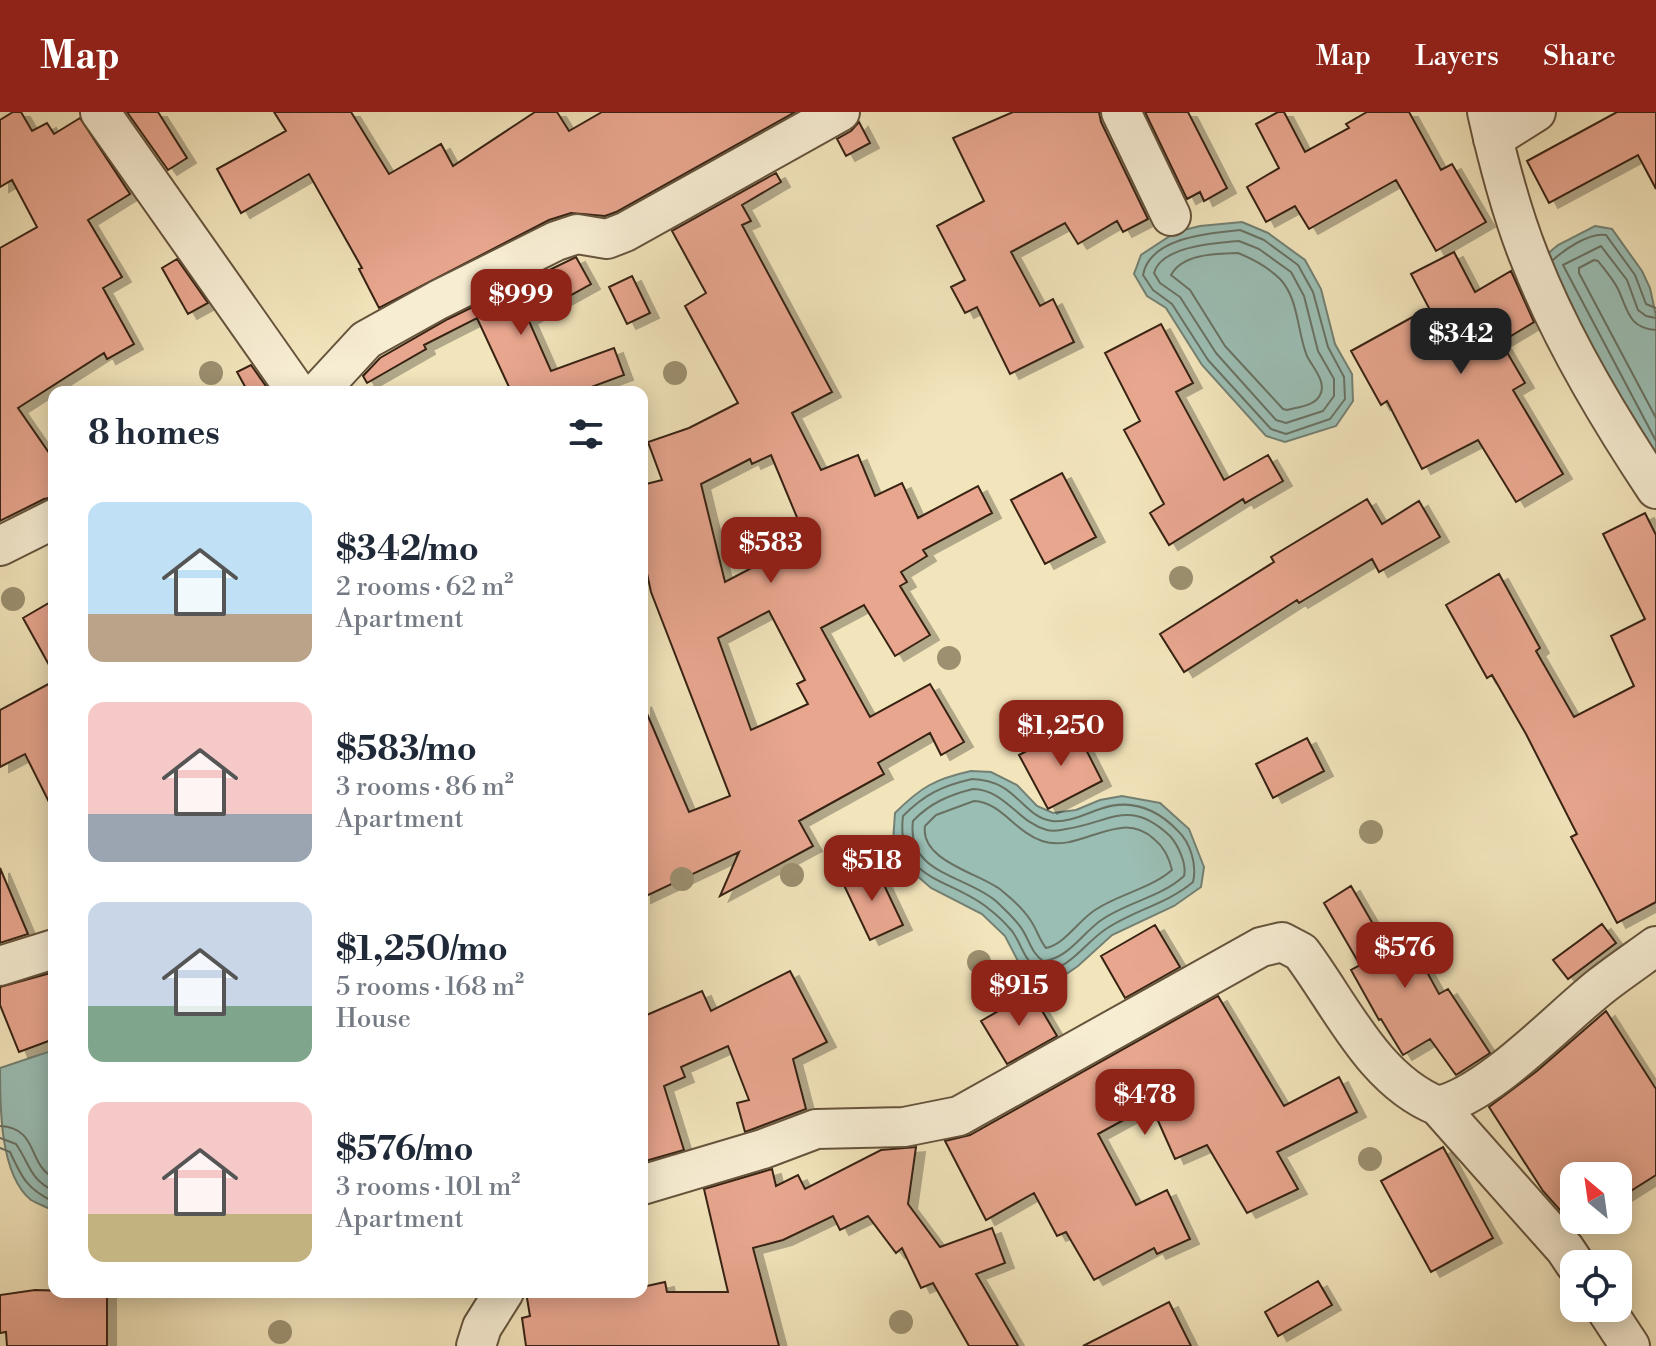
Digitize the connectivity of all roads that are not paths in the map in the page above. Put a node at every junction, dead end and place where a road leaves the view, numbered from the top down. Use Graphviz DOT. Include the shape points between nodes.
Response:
graph roads {
  1 [pos="100,112"];
  2 [pos="840,112"];
  3 [pos="1121,112"];
  4 [pos="1536,112"];
  5 [pos="1490,125"];
  6 [pos="1171,216"];
  7 [pos="293,386"];
  8 [pos="324,386"];
  9 [pos="1656,489"];
  10 [pos="48,522"];
  11 [pos="0,546"];
  12 [pos="1656,946"];
  13 [pos="48,951"];
  14 [pos="0,966"];
  15 [pos="1438,1106"];
  16 [pos="648,1183"];
  17 [pos="1566,1250"];
  18 [pos="500,1298"];
  19 [pos="1614,1322"];
  20 [pos="476,1346"];
  21 [pos="1630,1346"];
  1 -- 7 [label="street"];
  2 -- 8 [label="street" via="625,232 607,239 577,234 556,241 397,321 366,340"];
  3 -- 6 [label="street"];
  4 -- 5 [label="street"];
  5 -- 9 [label="street" via="1530,260 1592,385"];
  10 -- 11 [label="street"];
  12 -- 15 [label="street" via="1601,985 1502,1070 1454,1102"];
  13 -- 14 [label="street"];
  15 -- 16 [label="street" via="1388,1073 1301,952 1282,942 1261,947 959,1116 904,1127 816,1129"];
  15 -- 17 [label="street"];
  18 -- 20 [label="street"];
  19 -- 21 [label="street"];
}
